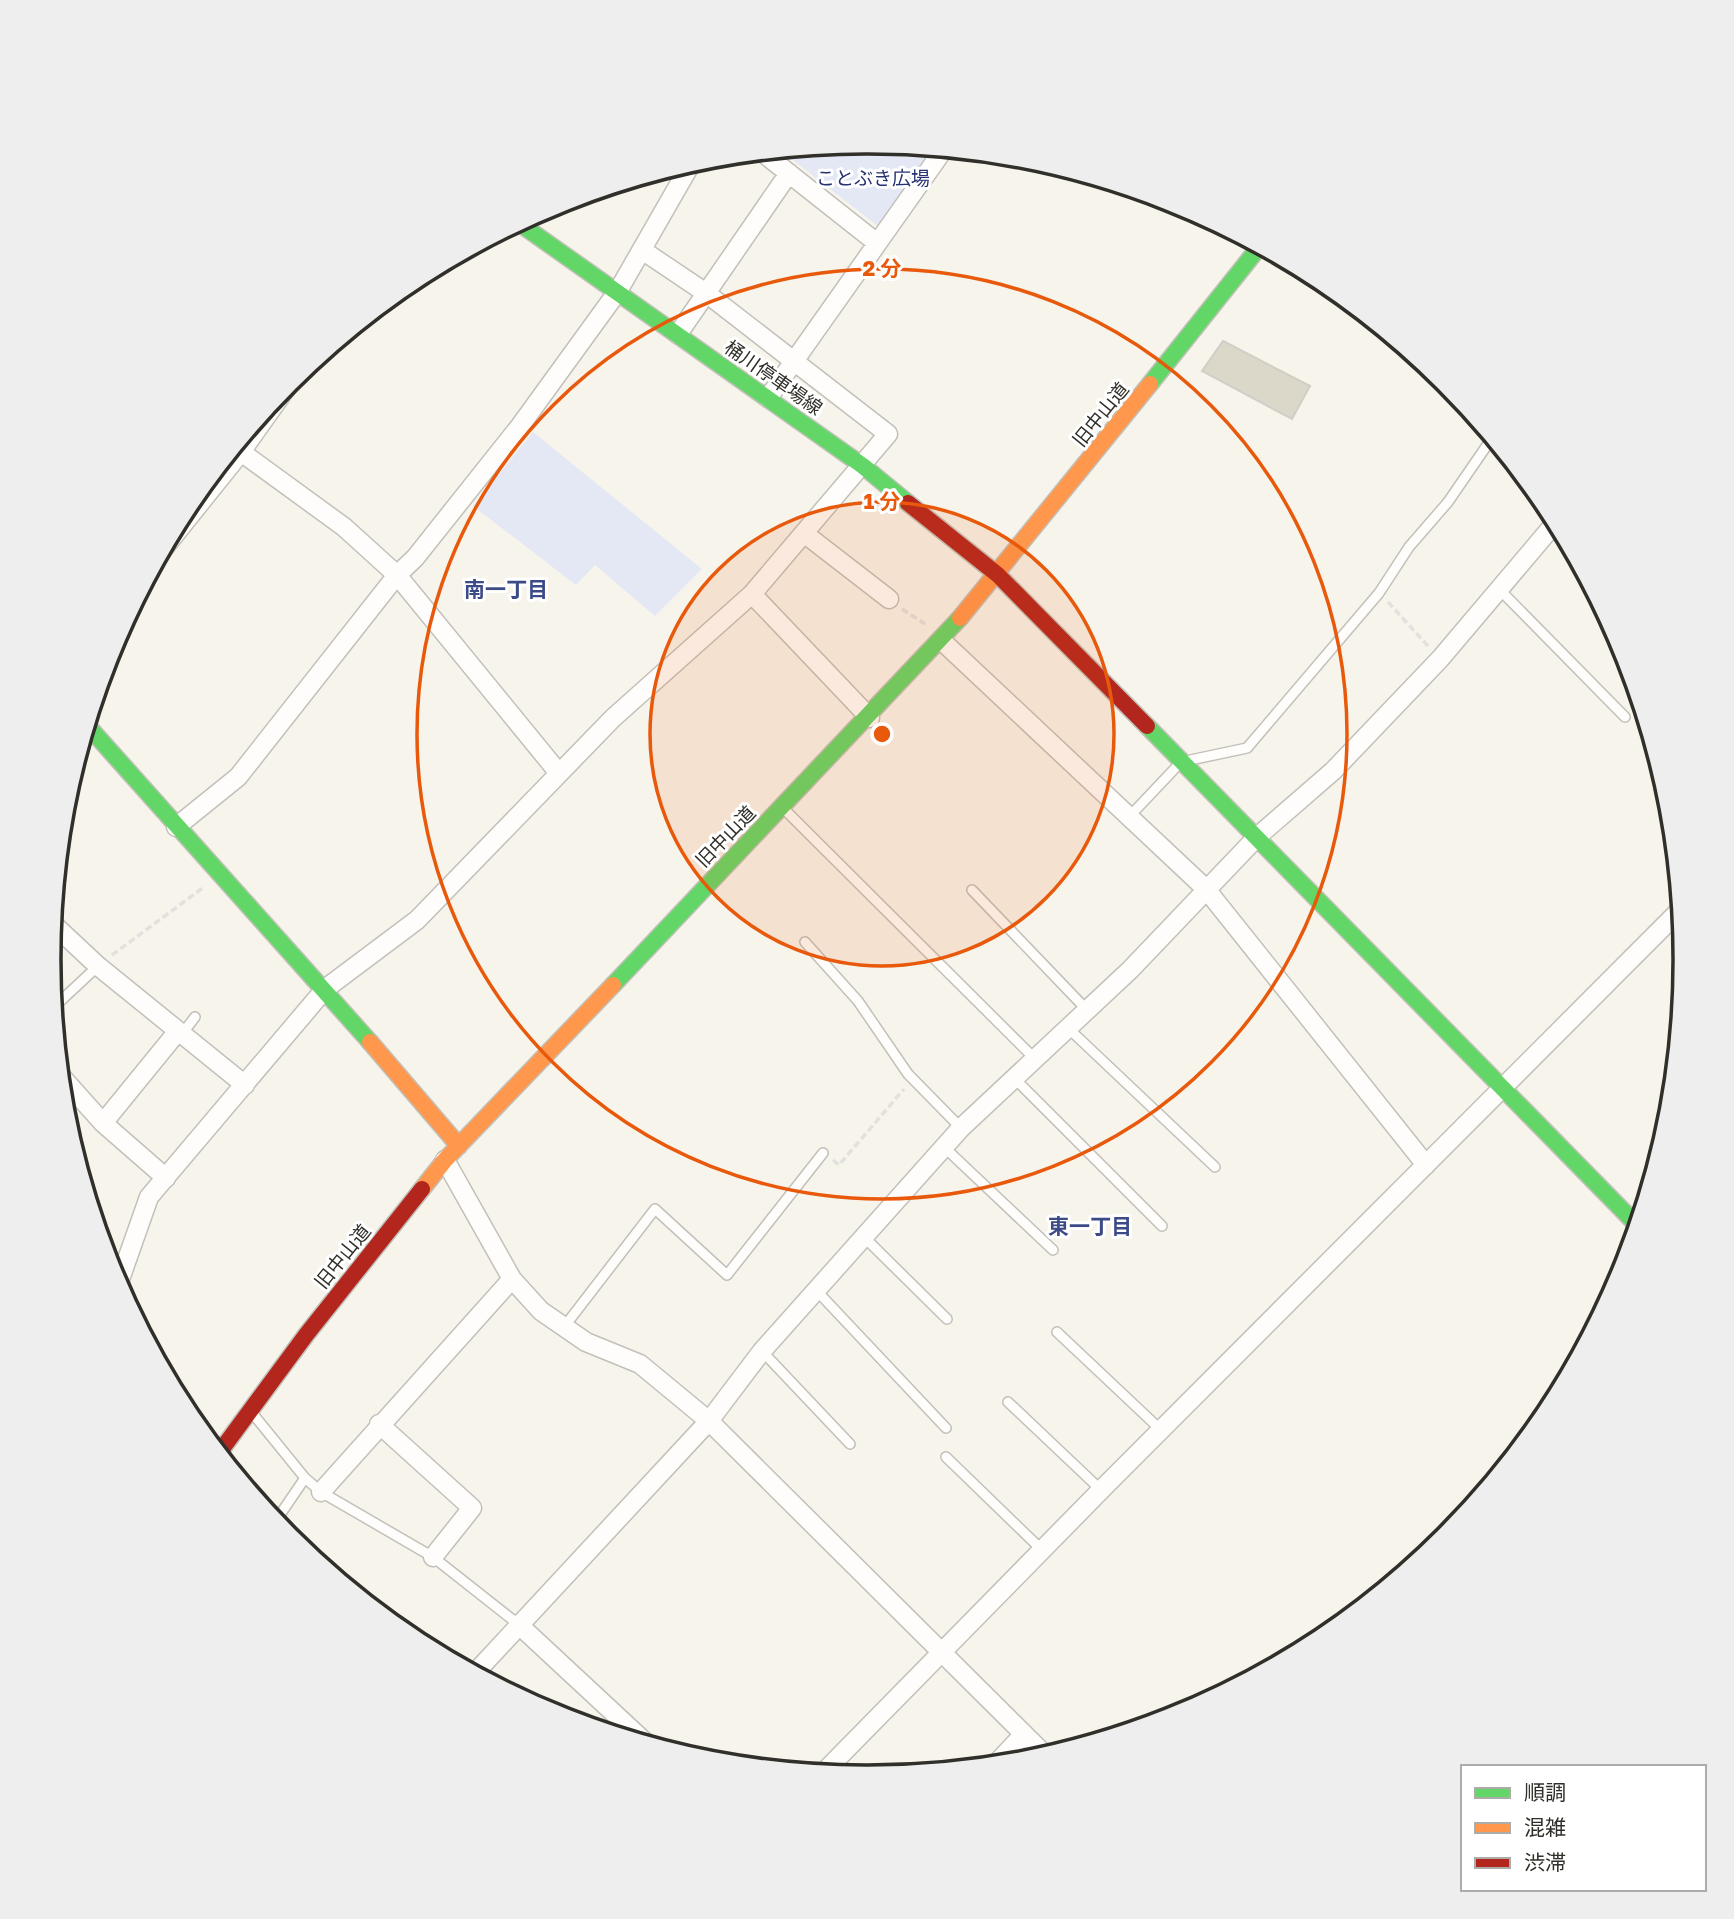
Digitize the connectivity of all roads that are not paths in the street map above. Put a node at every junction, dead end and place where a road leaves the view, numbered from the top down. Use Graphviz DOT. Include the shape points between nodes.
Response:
graph roads {
  1 [pos="938,157"];
  2 [pos="772,160"];
  3 [pos="789,173"];
  4 [pos="685,175"];
  5 [pos="528,229"];
  6 [pos="877,243"];
  7 [pos="642,250"];
  8 [pos="1254,254"];
  9 [pos="618,292"];
  10 [pos="706,293"];
  11 [pos="678,334"];
  12 [pos="793,360"];
  13 [pos="768,398"];
  14 [pos="1487,445"];
  15 [pos="242,452"];
  16 [pos="863,467"];
  17 [pos="1549,531"];
  18 [pos="805,534"];
  19 [pos="397,575"];
  20 [pos="998,575"];
  21 [pos="1499,589"];
  22 [pos="751,594"];
  23 [pos="889,599"];
  24 [pos="942,639"];
  25 [pos="1625,717"];
  26 [pos="870,718"];
  27 [pos="94,733"];
  28 [pos="1181,762"];
  29 [pos="558,772"];
  30 [pos="782,807"];
  31 [pos="1128,819"];
  32 [pos="176,827"];
  33 [pos="1257,837"];
  34 [pos="1206,889"];
  35 [pos="972,890"];
  36 [pos="1671,919"];
  37 [pos="62,933"];
  38 [pos="805,942"];
  39 [pos="98,966"];
  40 [pos="326,989"];
  41 [pos="63,999"];
  42 [pos="1087,1010"];
  43 [pos="195,1017"];
  44 [pos="1068,1028"];
  45 [pos="180,1033"];
  46 [pos="1035,1059"];
  47 [pos="1014,1078"];
  48 [pos="245,1085"];
  49 [pos="1503,1087"];
  50 [pos="72,1088"];
  51 [pos="103,1123"];
  52 [pos="961,1128"];
  53 [pos="459,1146"];
  54 [pos="944,1147"];
  55 [pos="823,1153"];
  56 [pos="445,1160"];
  57 [pos="1426,1165"];
  58 [pos="1214,1167"];
  59 [pos="166,1178"];
  60 [pos="1630,1218"];
  61 [pos="1162,1226"];
  62 [pos="864,1237"];
  63 [pos="1052,1250"];
  64 [pos="124,1269"];
  65 [pos="512,1279"];
  66 [pos="816,1290"];
  67 [pos="947,1319"];
  68 [pos="564,1327"];
  69 [pos="1057,1332"];
  70 [pos="762,1351"];
  71 [pos="1008,1402"];
  72 [pos="250,1410"];
  73 [pos="709,1421"];
  74 [pos="379,1424"];
  75 [pos="946,1428"];
  76 [pos="1162,1430"];
  77 [pos="850,1444"];
  78 [pos="225,1445"];
  79 [pos="946,1457"];
  80 [pos="305,1478"];
  81 [pos="1101,1490"];
  82 [pos="321,1492"];
  83 [pos="281,1513"];
  84 [pos="1042,1550"];
  85 [pos="433,1557"];
  86 [pos="518,1624"];
  87 [pos="942,1654"];
  88 [pos="481,1666"];
  89 [pos="632,1730"];
  90 [pos="1024,1734"];
  91 [pos="1037,1747"];
  92 [pos="1007,1753"];
  93 [pos="832,1764"];
  1 -- 6 [label="street"];
  2 -- 3 [label="street"];
  3 -- 6 [label="street"];
  3 -- 10 [label="street"];
  4 -- 7 [label="street"];
  5 -- 9 [label="main road, 桶川停車場線"];
  6 -- 12 [label="street"];
  7 -- 9 [label="street"];
  7 -- 10 [label="street"];
  8 -- 20 [label="main road, 旧中山道"];
  9 -- 11 [label="main road, 桶川停車場線"];
  9 -- 19 [label="street" via="520,426"];
  10 -- 11 [label="street"];
  10 -- 12 [label="street"];
  11 -- 13 [label="main road, 桶川停車場線"];
  12 -- 13 [label="street"];
  12 -- 16 [label="street" via="888,434"];
  13 -- 16 [label="main road, 桶川停車場線"];
  14 -- 28 [label="lane" via="1379,593 1247,748"];
  15 -- 19 [label="street" via="344,527"];
  16 -- 18 [label="street"];
  16 -- 20 [label="main road, 桶川停車場線"];
  17 -- 21 [label="street"];
  18 -- 22 [label="street"];
  18 -- 23 [label="street"];
  19 -- 29 [label="street"];
  19 -- 32 [label="street" via="238,777"];
  20 -- 24 [label="main road, 旧中山道"];
  20 -- 28 [label="main road, 桶川停車場線"];
  21 -- 25 [label="lane"];
  21 -- 33 [label="street" via="1440,659 1333,771"];
  22 -- 26 [label="street"];
  22 -- 29 [label="street"];
  24 -- 26 [label="main road, 旧中山道"];
  24 -- 31 [label="street"];
  26 -- 30 [label="main road, 旧中山道"];
  27 -- 32 [label="main road"];
  28 -- 31 [label="lane"];
  28 -- 33 [label="main road, 桶川停車場線"];
  29 -- 40 [label="street" via="417,920"];
  30 -- 46 [label="lane"];
  30 -- 53 [label="main road, 旧中山道"];
  31 -- 34 [label="street"];
  32 -- 40 [label="main road"];
  33 -- 34 [label="street"];
  33 -- 49 [label="main road, 桶川停車場線"];
  34 -- 42 [label="street"];
  34 -- 57 [label="street"];
  35 -- 42 [label="lane"];
  36 -- 49 [label="street"];
  37 -- 39 [label="street"];
  38 -- 52 [label="lane" via="858,1002 913,1079"];
  39 -- 41 [label="lane"];
  39 -- 45 [label="street"];
  40 -- 48 [label="street"];
  40 -- 53 [label="main road"];
  42 -- 44 [label="street"];
  43 -- 45 [label="lane"];
  44 -- 46 [label="street"];
  44 -- 58 [label="lane"];
  45 -- 48 [label="street"];
  45 -- 51 [label="street"];
  46 -- 47 [label="street"];
  47 -- 52 [label="street"];
  47 -- 61 [label="lane"];
  48 -- 59 [label="street"];
  49 -- 57 [label="street"];
  49 -- 60 [label="main road, 桶川停車場線"];
  50 -- 51 [label="street"];
  51 -- 59 [label="street"];
  52 -- 54 [label="street"];
  53 -- 56 [label="main road, 旧中山道"];
  54 -- 62 [label="street"];
  54 -- 63 [label="lane"];
  55 -- 68 [label="lane" via="727,1275 655,1209"];
  56 -- 65 [label="street"];
  56 -- 72 [label="main road, 旧中山道"];
  57 -- 76 [label="street"];
  59 -- 64 [label="street" via="149,1197"];
  62 -- 66 [label="street"];
  62 -- 67 [label="lane"];
  65 -- 68 [label="street" via="541,1311"];
  65 -- 74 [label="street"];
  66 -- 70 [label="street"];
  66 -- 75 [label="lane"];
  68 -- 73 [label="street" via="586,1342 640,1364"];
  69 -- 76 [label="lane"];
  70 -- 73 [label="street"];
  70 -- 77 [label="lane"];
  71 -- 81 [label="lane"];
  72 -- 78 [label="main road, 旧中山道"];
  72 -- 80 [label="lane"];
  73 -- 86 [label="street"];
  73 -- 87 [label="street"];
  74 -- 82 [label="street"];
  74 -- 85 [label="street" via="472,1508"];
  76 -- 81 [label="street"];
  79 -- 84 [label="lane"];
  80 -- 82 [label="lane"];
  80 -- 83 [label="lane"];
  81 -- 84 [label="street"];
  82 -- 85 [label="lane"];
  84 -- 87 [label="street"];
  85 -- 86 [label="lane"];
  86 -- 88 [label="street"];
  86 -- 89 [label="street"];
  87 -- 90 [label="street"];
  87 -- 93 [label="street"];
  90 -- 91 [label="street"];
  90 -- 92 [label="street"];
}
